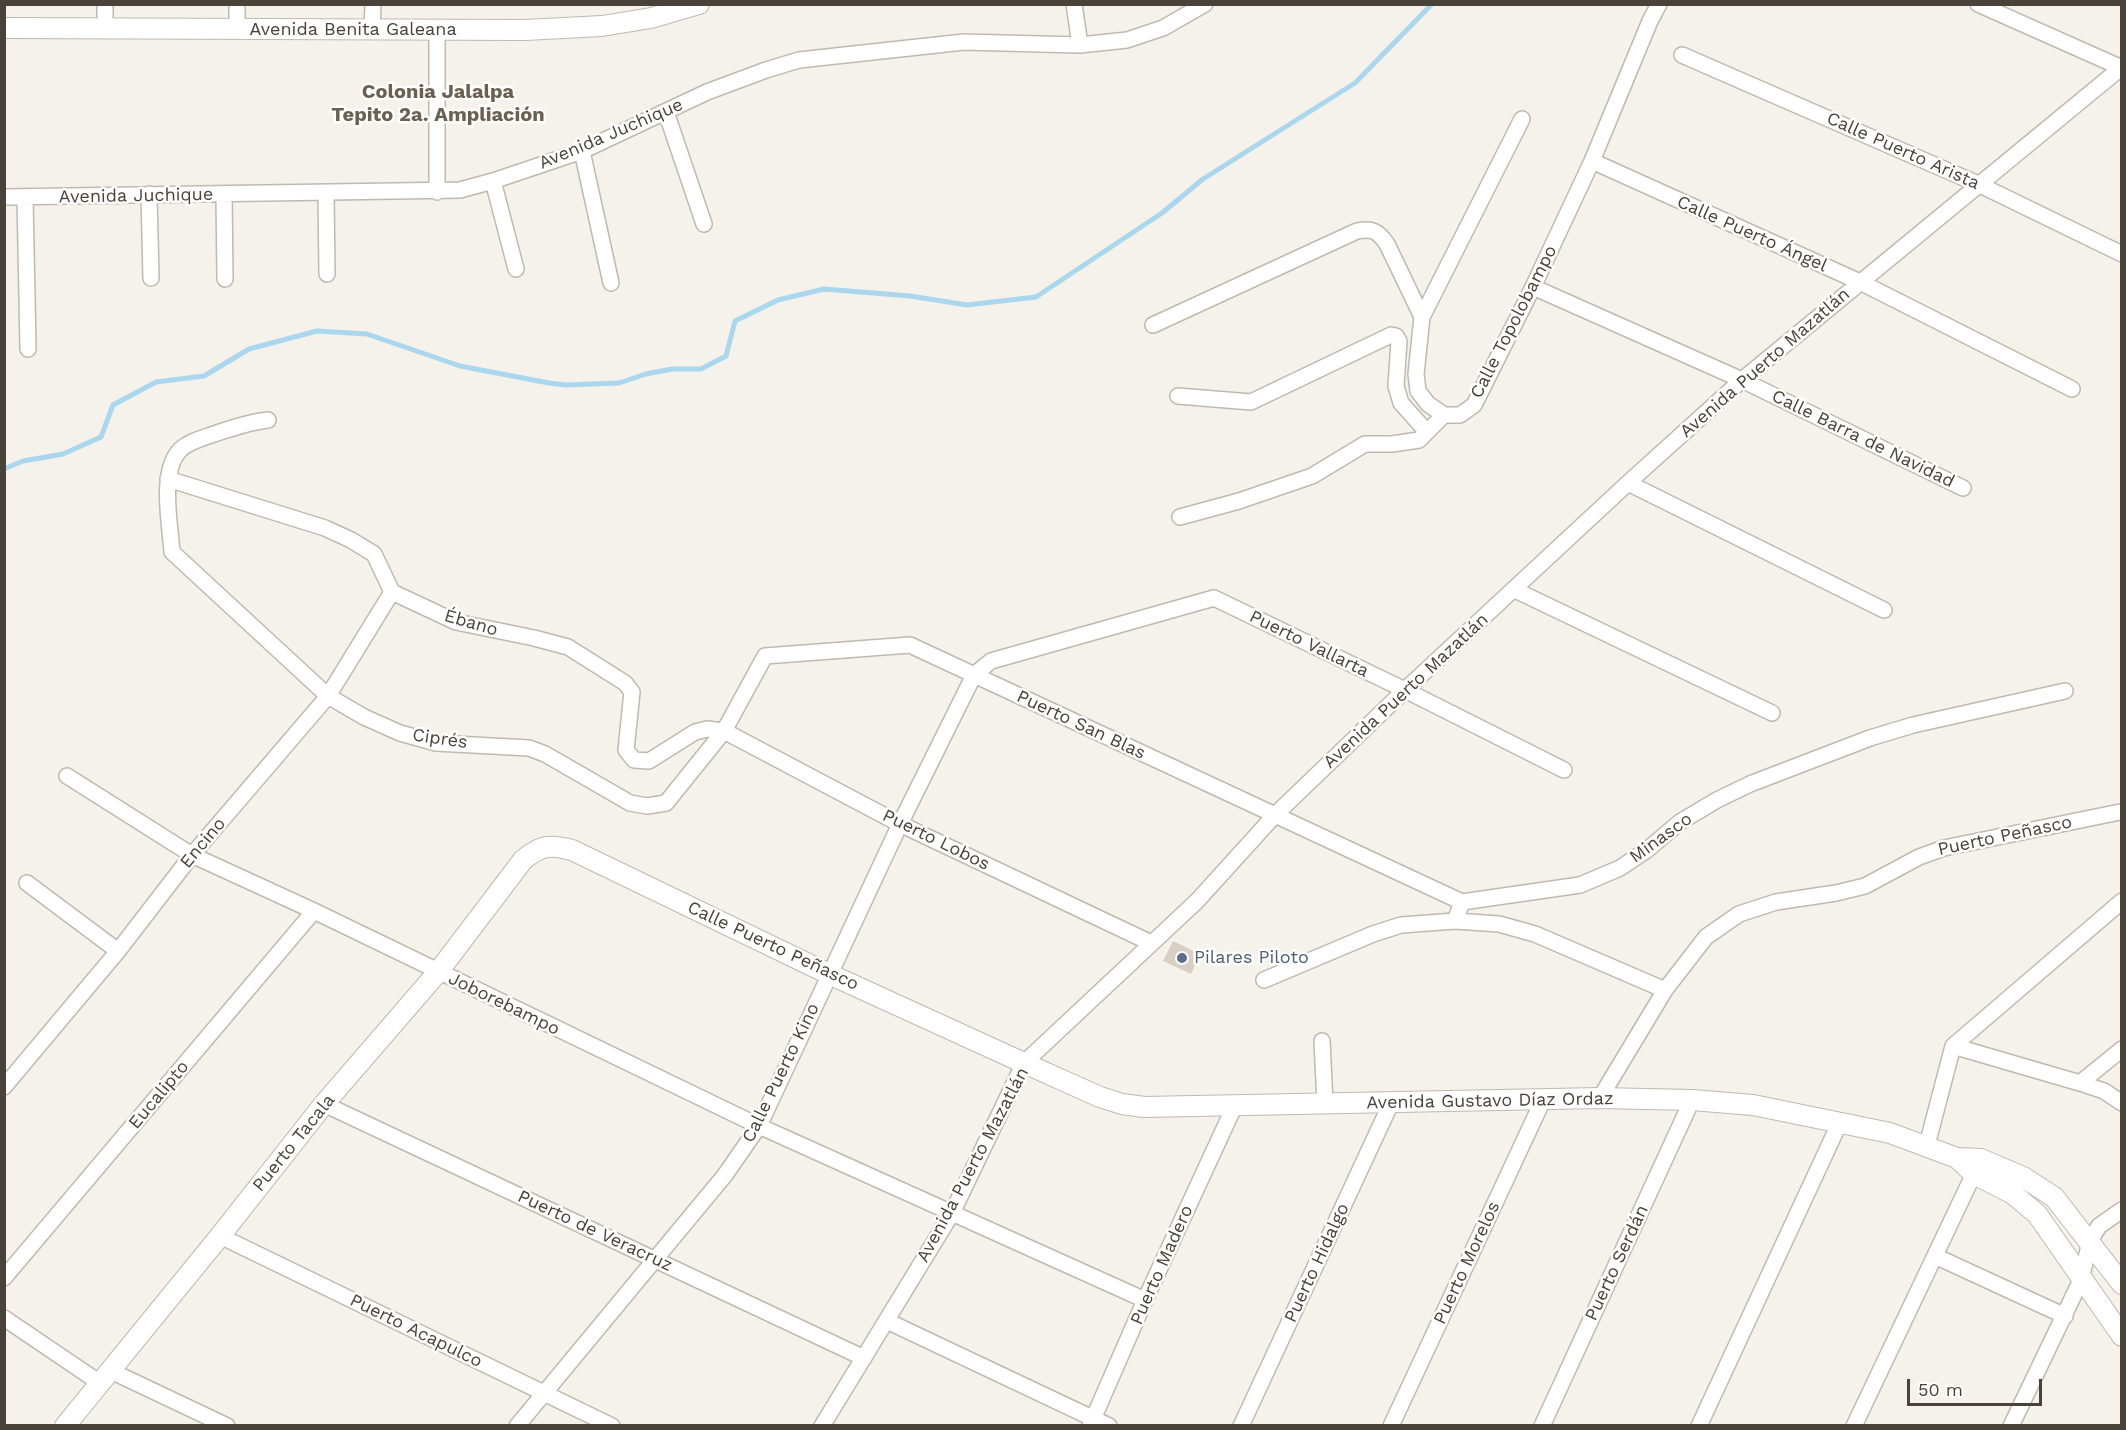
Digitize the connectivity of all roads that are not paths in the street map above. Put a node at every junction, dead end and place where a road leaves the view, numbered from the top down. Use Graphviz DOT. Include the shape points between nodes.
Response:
graph roads {
  1 [pos="105,4"];
  2 [pos="237,4"];
  3 [pos="373,4"];
  4 [pos="699,4"];
  5 [pos="1074,4"];
  6 [pos="1205,4"];
  7 [pos="1659,4"];
  8 [pos="1978,4"];
  9 [pos="4,28"];
  10 [pos="105,29"];
  11 [pos="237,29"];
  12 [pos="372,29"];
  13 [pos="437,30"];
  14 [pos="1080,45"];
  15 [pos="1682,55"];
  16 [pos="2121,68"];
  17 [pos="666,112"];
  18 [pos="1522,119"];
  19 [pos="582,151"];
  20 [pos="1592,162"];
  21 [pos="494,181"];
  22 [pos="1978,184"];
  23 [pos="437,192"];
  24 [pos="326,193"];
  25 [pos="224,194"];
  26 [pos="149,195"];
  27 [pos="4,197"];
  28 [pos="25,197"];
  29 [pos="704,224"];
  30 [pos="2121,254"];
  31 [pos="516,269"];
  32 [pos="327,274"];
  33 [pos="151,278"];
  34 [pos="225,279"];
  35 [pos="1860,282"];
  36 [pos="611,283"];
  37 [pos="1533,287"];
  38 [pos="1422,317"];
  39 [pos="1153,325"];
  40 [pos="28,349"];
  41 [pos="1742,380"];
  42 [pos="2072,389"];
  43 [pos="1178,396"];
  44 [pos="1444,415"];
  45 [pos="268,420"];
  46 [pos="1427,432"];
  47 [pos="168,479"];
  48 [pos="1628,483"];
  49 [pos="1962,488"];
  50 [pos="1180,517"];
  51 [pos="1515,590"];
  52 [pos="392,592"];
  53 [pos="1884,610"];
  54 [pos="974,675"];
  55 [pos="1405,690"];
  56 [pos="2065,691"];
  57 [pos="328,696"];
  58 [pos="1772,713"];
  59 [pos="724,731"];
  60 [pos="1564,770"];
  61 [pos="67,776"];
  62 [pos="2120,812"];
  63 [pos="1275,815"];
  64 [pos="900,824"];
  65 [pos="192,855"];
  66 [pos="523,860"];
  67 [pos="27,883"];
  68 [pos="2121,901"];
  69 [pos="1462,902"];
  70 [pos="314,911"];
  71 [pos="1455,921"];
  72 [pos="1150,943"];
  73 [pos="118,951"];
  74 [pos="438,972"];
  75 [pos="829,974"];
  76 [pos="1264,980"];
  77 [pos="1665,990"];
  78 [pos="1322,1041"];
  79 [pos="1953,1046"];
  80 [pos="2121,1049"];
  81 [pos="1024,1063"];
  82 [pos="2080,1083"];
  83 [pos="4,1087"];
  84 [pos="1600,1098"];
  85 [pos="1543,1100"];
  86 [pos="1692,1100"];
  87 [pos="1392,1101"];
  88 [pos="1325,1103"];
  89 [pos="2121,1103"];
  90 [pos="324,1104"];
  91 [pos="1235,1105"];
  92 [pos="1840,1122"];
  93 [pos="759,1126"];
  94 [pos="1926,1145"];
  95 [pos="1977,1166"];
  96 [pos="2121,1210"];
  97 [pos="952,1213"];
  98 [pos="220,1236"];
  99 [pos="2090,1241"];
  100 [pos="1935,1256"];
  101 [pos="655,1259"];
  102 [pos="4,1278"];
  103 [pos="2081,1280"];
  104 [pos="2121,1284"];
  105 [pos="1145,1300"];
  106 [pos="2064,1316"];
  107 [pos="4,1318"];
  108 [pos="887,1322"];
  109 [pos="2121,1336"];
  110 [pos="864,1358"];
  111 [pos="105,1377"];
  112 [pos="543,1393"];
  113 [pos="1092,1422"];
  114 [pos="65,1425"];
  115 [pos="227,1425"];
  116 [pos="517,1425"];
  117 [pos="612,1425"];
  118 [pos="822,1425"];
  119 [pos="1109,1425"];
  120 [pos="1241,1425"];
  121 [pos="1391,1425"];
  122 [pos="1542,1425"];
  123 [pos="1699,1425"];
  124 [pos="1854,1425"];
  125 [pos="2011,1425"];
  1 -- 10 [label="street"];
  2 -- 11 [label="street"];
  3 -- 12 [label="street"];
  4 -- 13 [label="street, Avenida Benita Galeana" via="651,18 602,26"];
  5 -- 14 [label="street"];
  6 -- 14 [label="street, Avenida Juchique" via="1163,28 1127,40"];
  7 -- 20 [label="street, Calle Topolobampo"];
  8 -- 16 [label="street"];
  9 -- 10 [label="street, Avenida Benita Galeana"];
  10 -- 11 [label="street, Avenida Benita Galeana"];
  11 -- 12 [label="street, Avenida Benita Galeana"];
  12 -- 13 [label="street, Avenida Benita Galeana"];
  13 -- 23 [label="street"];
  14 -- 17 [label="street, Avenida Juchique" via="964,42 799,60 707,92"];
  15 -- 22 [label="street, Calle Puerto Arista"];
  16 -- 22 [label="street, Avenida Puerto Mazatlán"];
  17 -- 19 [label="street, Avenida Juchique"];
  17 -- 29 [label="street"];
  18 -- 38 [label="street"];
  19 -- 21 [label="street, Avenida Juchique"];
  19 -- 36 [label="street"];
  20 -- 35 [label="street, Calle Puerto Ángel"];
  20 -- 37 [label="street, Calle Topolobampo"];
  21 -- 23 [label="street, Avenida Juchique"];
  21 -- 31 [label="street"];
  22 -- 30 [label="street, Calle Puerto Arista"];
  22 -- 35 [label="street, Avenida Puerto Mazatlán"];
  23 -- 24 [label="street, Avenida Juchique"];
  24 -- 25 [label="street, Avenida Juchique"];
  24 -- 32 [label="street"];
  25 -- 26 [label="street, Avenida Juchique"];
  25 -- 34 [label="street"];
  26 -- 28 [label="street, Avenida Juchique"];
  26 -- 33 [label="street"];
  27 -- 28 [label="street, Avenida Juchique"];
  28 -- 40 [label="street"];
  35 -- 41 [label="street, Avenida Puerto Mazatlán"];
  35 -- 42 [label="street, Calle Puerto Ángel"];
  37 -- 41 [label="street, Calle Barra de Navidad"];
  37 -- 44 [label="street, Calle Topolobampo" via="1474,405 1460,415"];
  38 -- 39 [label="street" via="1387,244 1380,233 1369,229 1357,231"];
  38 -- 44 [label="street" via="1418,391"];
  41 -- 48 [label="street, Avenida Puerto Mazatlán"];
  41 -- 49 [label="street, Calle Barra de Navidad"];
  43 -- 46 [label="street" via="1251,402 1391,335 1399,341 1396,386 1401,403"];
  44 -- 46 [label="street"];
  45 -- 47 [label="street" via="193,441 180,450"];
  46 -- 50 [label="street" via="1419,440 1365,444 1312,476"];
  47 -- 52 [label="street" via="325,528 351,540 374,554"];
  47 -- 57 [label="street, Ciprés" via="172,552"];
  48 -- 51 [label="street, Avenida Puerto Mazatlán"];
  48 -- 53 [label="street"];
  51 -- 55 [label="street, Avenida Puerto Mazatlán"];
  51 -- 58 [label="street"];
  52 -- 57 [label="street, Encino"];
  52 -- 59 [label="street, Ébano" via="456,622 568,647 625,683 632,692 626,750 634,760 649,761 694,732"];
  54 -- 55 [label="street, Puerto Vallarta" via="991,661 1214,598"];
  54 -- 59 [label="street, Puerto San Blas" via="910,645 765,656"];
  54 -- 63 [label="street, Puerto San Blas"];
  54 -- 64 [label="street, Calle Puerto Kino"];
  55 -- 60 [label="street, Puerto Vallarta"];
  55 -- 63 [label="street, Avenida Puerto Mazatlán"];
  56 -- 69 [label="street, Minasco" via="1913,725 1750,784 1680,822 1620,868 1580,885"];
  57 -- 59 [label="street, Ciprés" via="400,733 436,743 529,748 630,803 647,806 666,803"];
  57 -- 65 [label="street, Encino"];
  59 -- 64 [label="street, Puerto Lobos"];
  61 -- 65 [label="street, Joborebampo"];
  62 -- 77 [label="street, Puerto Peñasco" via="1944,848 1865,885 1776,902 1738,914 1706,937"];
  63 -- 69 [label="street, Puerto San Blas"];
  63 -- 72 [label="street, Avenida Puerto Mazatlán" via="1197,901"];
  64 -- 72 [label="street, Puerto Lobos"];
  64 -- 75 [label="street, Calle Puerto Kino"];
  65 -- 70 [label="street, Joborebampo"];
  65 -- 73 [label="street, Encino"];
  66 -- 74 [label="street, Puerto Tacala"];
  66 -- 75 [label="street, Calle Puerto Peñasco" via="537,849 555,846 572,850"];
  67 -- 73 [label="street"];
  68 -- 79 [label="street"];
  69 -- 71 [label="street"];
  70 -- 74 [label="street, Joborebampo"];
  70 -- 102 [label="street, Eucalipto"];
  71 -- 76 [label="street" via="1401,925"];
  71 -- 77 [label="street" via="1499,924 1535,934"];
  72 -- 81 [label="street, Avenida Puerto Mazatlán"];
  73 -- 83 [label="street, Encino"];
  74 -- 90 [label="street, Puerto Tacala"];
  74 -- 93 [label="street, Joborebampo"];
  75 -- 81 [label="street, Calle Puerto Peñasco"];
  75 -- 93 [label="street, Calle Puerto Kino"];
  77 -- 84 [label="street, Puerto Peñasco"];
  78 -- 88 [label="street"];
  79 -- 82 [label="street"];
  79 -- 94 [label="street"];
  80 -- 82 [label="street"];
  81 -- 91 [label="street, Avenida Gustavo Díaz Ordaz" via="1122,1104"];
  81 -- 97 [label="street, Avenida Puerto Mazatlán"];
  82 -- 89 [label="street" via="2104,1091"];
  84 -- 85 [label="street, Avenida Gustavo Díaz Ordaz"];
  84 -- 86 [label="street, Avenida Gustavo Díaz Ordaz"];
  85 -- 87 [label="street, Avenida Gustavo Díaz Ordaz"];
  85 -- 121 [label="street, Puerto Morelos"];
  86 -- 92 [label="street, Avenida Gustavo Díaz Ordaz" via="1753,1105"];
  86 -- 122 [label="street, Puerto Serdán"];
  87 -- 88 [label="street, Avenida Gustavo Díaz Ordaz"];
  87 -- 120 [label="street, Puerto Hidalgo"];
  88 -- 91 [label="street, Avenida Gustavo Díaz Ordaz"];
  90 -- 98 [label="street, Puerto Tacala"];
  90 -- 101 [label="street, Puerto de Veracruz"];
  91 -- 105 [label="street, Puerto Madero"];
  92 -- 94 [label="street, Avenida Gustavo Díaz Ordaz"];
  92 -- 123 [label="street"];
  93 -- 97 [label="street, Joborebampo"];
  93 -- 101 [label="street, Calle Puerto Kino" via="725,1175"];
  94 -- 95 [label="street, Avenida Gustavo Díaz Ordaz"];
  95 -- 99 [label="street, Avenida Gustavo Díaz Ordaz" via="2023,1177 2054,1197"];
  95 -- 100 [label="street"];
  95 -- 103 [label="street, Avenida Gustavo Díaz Ordaz" via="2037,1214"];
  96 -- 99 [label="street" via="2099,1226"];
  97 -- 105 [label="street, Joborebampo"];
  97 -- 108 [label="street, Avenida Puerto Mazatlán"];
  98 -- 111 [label="street, Puerto Tacala"];
  98 -- 112 [label="street, Puerto Acapulco"];
  99 -- 103 [label="street"];
  99 -- 104 [label="street, Avenida Gustavo Díaz Ordaz"];
  100 -- 106 [label="street"];
  100 -- 124 [label="street"];
  101 -- 110 [label="street, Puerto de Veracruz"];
  101 -- 112 [label="street, Calle Puerto Kino"];
  103 -- 106 [label="street"];
  103 -- 109 [label="street, Avenida Gustavo Díaz Ordaz"];
  105 -- 113 [label="street, Puerto Madero"];
  106 -- 125 [label="street"];
  107 -- 111 [label="street"];
  108 -- 110 [label="street, Avenida Puerto Mazatlán"];
  108 -- 113 [label="street"];
  110 -- 118 [label="street, Avenida Puerto Mazatlán"];
  111 -- 114 [label="street, Puerto Tacala"];
  111 -- 115 [label="street"];
  112 -- 116 [label="street, Calle Puerto Kino"];
  112 -- 117 [label="street, Puerto Acapulco"];
  113 -- 119 [label="street"];
}
